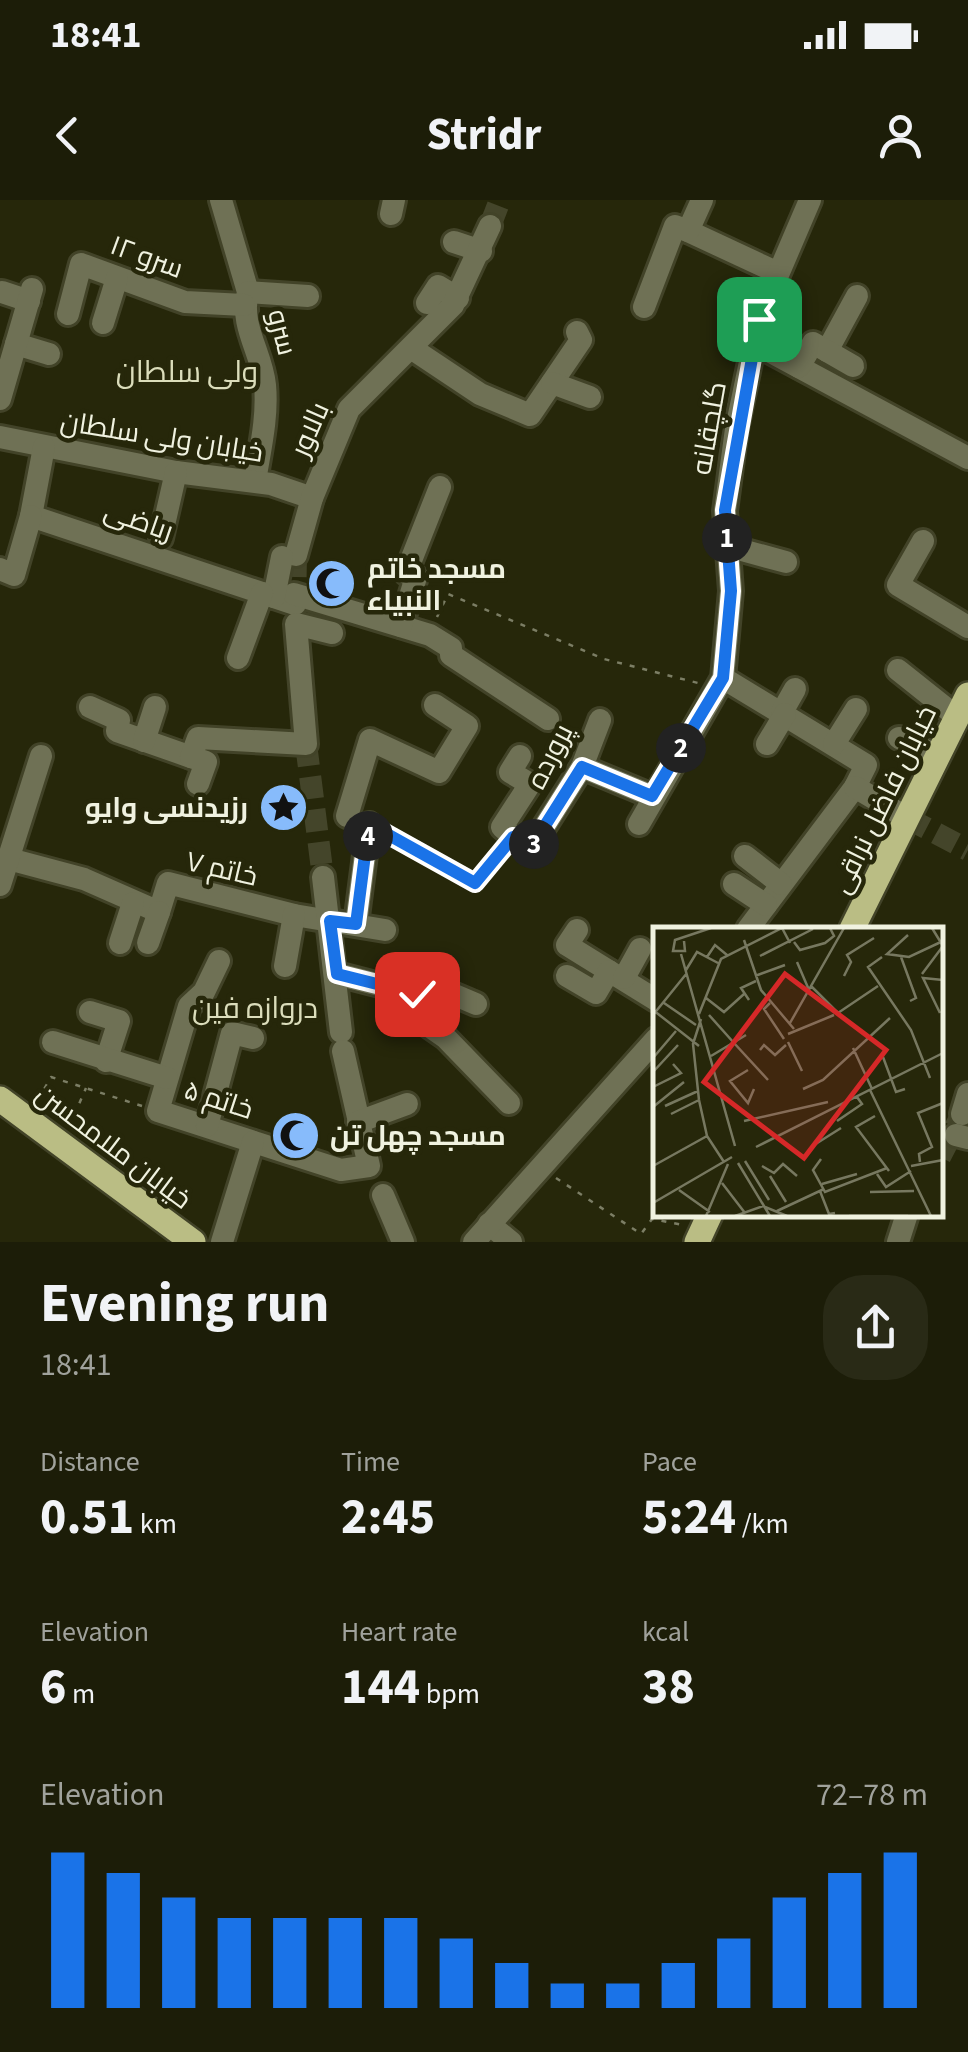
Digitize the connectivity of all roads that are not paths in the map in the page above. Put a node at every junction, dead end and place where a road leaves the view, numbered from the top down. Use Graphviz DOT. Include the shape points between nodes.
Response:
graph roads {
  1 [pos="221,200"];
  2 [pos="702,200"];
  3 [pos="810,200"];
  4 [pos="490,226"];
  5 [pos="688,232"];
  6 [pos="454,242"];
  7 [pos="481,250"];
  8 [pos="778,273"];
  9 [pos="117,278"];
  10 [pos="2,292"];
  11 [pos="308,296"];
  12 [pos="856,296"];
  13 [pos="458,298"];
  14 [pos="246,299"];
  15 [pos="427,304"];
  16 [pos="644,306"];
  17 [pos="68,314"];
  18 [pos="103,323"];
  19 [pos="12,332"];
  20 [pos="576,332"];
  21 [pos="754,343"];
  22 [pos="411,348"];
  23 [pos="827,351"];
  24 [pos="49,354"];
  25 [pos="853,366"];
  26 [pos="799,367"];
  27 [pos="552,383"];
  28 [pos="590,397"];
  29 [pos="0,399"];
  30 [pos="0,437"];
  31 [pos="44,447"];
  32 [pos="968,458"];
  33 [pos="176,472"];
  34 [pos="255,482"];
  35 [pos="440,486"];
  36 [pos="312,498"];
  37 [pos="31,516"];
  38 [pos="161,538"];
  39 [pos="923,541"];
  40 [pos="727,546"];
  41 [pos="786,562"];
  42 [pos="0,569"];
  43 [pos="284,602"];
  44 [pos="400,626"];
  45 [pos="968,627"];
  46 [pos="332,633"];
  47 [pos="238,658"];
  48 [pos="898,670"];
  49 [pos="719,685"];
  50 [pos="795,688"];
  51 [pos="435,705"];
  52 [pos="962,706"];
  53 [pos="90,707"];
  54 [pos="155,707"];
  55 [pos="856,710"];
  56 [pos="783,713"];
  57 [pos="548,719"];
  58 [pos="600,720"];
  59 [pos="899,738"];
  60 [pos="144,741"];
  61 [pos="767,744"];
  62 [pos="834,744"];
  63 [pos="41,756"];
  64 [pos="191,756"];
  65 [pos="520,756"];
  66 [pos="938,756"];
  67 [pos="582,767"];
  68 [pos="198,784"];
  69 [pos="855,787"];
  70 [pos="652,796"];
  71 [pos="907,818"];
  72 [pos="639,824"];
  73 [pos="745,856"];
  74 [pos="5,860"];
  75 [pos="323,877"];
  76 [pos="734,884"];
  77 [pos="781,884"];
  78 [pos="0,886"];
  79 [pos="133,903"];
  80 [pos="766,905"];
  81 [pos="159,912"];
  82 [pos="294,915"];
  83 [pos="330,921"];
  84 [pos="356,924"];
  85 [pos="750,927"];
  86 [pos="853,927"];
  87 [pos="385,930"];
  88 [pos="577,930"];
  89 [pos="120,943"];
  90 [pos="148,943"];
  91 [pos="640,950"];
  92 [pos="219,961"];
  93 [pos="285,966"];
  94 [pos="337,974"];
  95 [pos="616,974"];
  96 [pos="567,976"];
  97 [pos="417,994"];
  98 [pos="653,998"];
  99 [pos="476,1004"];
  100 [pos="90,1012"];
  101 [pos="253,1038"];
  102 [pos="53,1042"];
  103 [pos="653,1042"];
  104 [pos="106,1060"];
  105 [pos="167,1078"];
  106 [pos="0,1099"];
  107 [pos="407,1104"];
  108 [pos="509,1104"];
  109 [pos="358,1122"];
  110 [pos="206,1126"];
  111 [pos="253,1142"];
  112 [pos="383,1195"];
  113 [pos="907,1217"];
  114 [pos="482,1233"];
  115 [pos="193,1242"];
  116 [pos="222,1242"];
  117 [pos="403,1242"];
  118 [pos="511,1242"];
  119 [pos="898,1242"];
  1 -- 14 [label="street, سرو"];
  2 -- 5 [label="street"];
  3 -- 8 [label="street, گلچقانه"];
  4 -- 7 [label="street, بالاور"];
  5 -- 8 [label="street"];
  5 -- 16 [label="street" via="676,226"];
  6 -- 7 [label="street"];
  7 -- 13 [label="street, بالاور"];
  8 -- 21 [label="street, گلچقانه"];
  9 -- 14 [label="street, سرو ۱۲" via="184,302"];
  9 -- 17 [label="street, سرو ۱۲" via="81,264"];
  9 -- 18 [label="street"];
  10 -- 19 [label="street" via="31,295"];
  11 -- 14 [label="street, سرو ۱۲"];
  12 -- 23 [label="street"];
  13 -- 15 [label="street" via="438,286"];
  13 -- 22 [label="street, بالاور"];
  14 -- 34 [label="street, سرو" via="265,386"];
  19 -- 24 [label="street"];
  19 -- 29 [label="street"];
  20 -- 27 [label="street" via="581,340"];
  21 -- 26 [label="street"];
  21 -- 40 [label="street, گلچقانه" via="725,510"];
  22 -- 27 [label="street" via="480,394 530,415"];
  22 -- 36 [label="street, بالاور" via="355,401"];
  23 -- 25 [label="street"];
  23 -- 26 [label="street" via="813,343"];
  26 -- 32 [label="street"];
  27 -- 28 [label="street"];
  30 -- 31 [label="street, خیابان ولی سلطان"];
  31 -- 33 [label="street, خیابان ولی سلطان"];
  31 -- 37 [label="street"];
  33 -- 34 [label="street, خیابان ولی سلطان"];
  33 -- 38 [label="street"];
  34 -- 36 [label="street, خیابان ولی سلطان"];
  35 -- 44 [label="street" via="406,573 416,577"];
  36 -- 43 [label="street, بالاور" via="289,556"];
  37 -- 42 [label="street" via="14,575"];
  37 -- 43 [label="street, ریاضی"];
  39 -- 45 [label="street" via="898,584"];
  40 -- 41 [label="street"];
  40 -- 49 [label="street, گلچقانه" via="731,591"];
  43 -- 44 [label="street"];
  43 -- 46 [label="street"];
  43 -- 47 [label="street"];
  43 -- 64 [label="street" via="306,744 198,738"];
  44 -- 57 [label="street" via="451,648"];
  48 -- 52 [label="street"];
  49 -- 56 [label="street"];
  49 -- 70 [label="street"];
  50 -- 56 [label="street"];
  51 -- 84 [label="street" via="467,726 439,772 370,740 358,820"];
  52 -- 66 [label="main road, خیابان فاضل نراقی"];
  53 -- 60 [label="street" via="119,720 116,730"];
  54 -- 60 [label="street"];
  55 -- 62 [label="street"];
  56 -- 61 [label="street"];
  56 -- 62 [label="street"];
  58 -- 67 [label="street, پرورده"];
  59 -- 66 [label="street"];
  60 -- 64 [label="street"];
  62 -- 69 [label="street" via="866,765"];
  63 -- 74 [label="street"];
  64 -- 68 [label="street" via="206,762"];
  65 -- 67 [label="street, پرورده" via="510,772 530,784 502,827 529,851"];
  66 -- 71 [label="main road, خیابان فاضل نراقی"];
  67 -- 70 [label="street"];
  69 -- 71 [label="street"];
  69 -- 77 [label="street"];
  70 -- 72 [label="street"];
  71 -- 86 [label="main road, خیابان فاضل نراقی"];
  73 -- 77 [label="street"];
  74 -- 78 [label="street"];
  74 -- 79 [label="street" via="84,879"];
  75 -- 83 [label="street"];
  76 -- 80 [label="street"];
  77 -- 80 [label="street"];
  79 -- 81 [label="street"];
  79 -- 89 [label="street"];
  80 -- 85 [label="street"];
  81 -- 82 [label="street, خاتم ۷" via="168,883"];
  81 -- 90 [label="street"];
  82 -- 83 [label="street, خاتم ۷"];
  82 -- 93 [label="street"];
  83 -- 84 [label="street, خاتم ۷"];
  83 -- 94 [label="street"];
  84 -- 87 [label="street, خاتم ۷"];
  88 -- 95 [label="street" via="567,945"];
  91 -- 95 [label="street"];
  92 -- 105 [label="street" via="204,992 188,1006"];
  94 -- 97 [label="street"];
  94 -- 109 [label="street"];
  95 -- 96 [label="street" via="596,993"];
  95 -- 98 [label="street"];
  97 -- 99 [label="street" via="430,998 436,987"];
  97 -- 108 [label="street" via="410,1013 446,1038"];
  100 -- 104 [label="street" via="119,1021"];
  101 -- 110 [label="street" via="232,1033"];
  102 -- 104 [label="street"];
  103 -- 114 [label="street"];
  104 -- 105 [label="street"];
  105 -- 110 [label="street, خاتم ۵" via="158,1111"];
  106 -- 115 [label="main road, خیابان ملامحسن"];
  107 -- 109 [label="street"];
  109 -- 111 [label="street, خاتم ۵" via="370,1166 341,1170"];
  110 -- 111 [label="street, خاتم ۵"];
  111 -- 116 [label="street"];
  112 -- 117 [label="street"];
  113 -- 119 [label="street"];
  114 -- 118 [label="street"];
}
